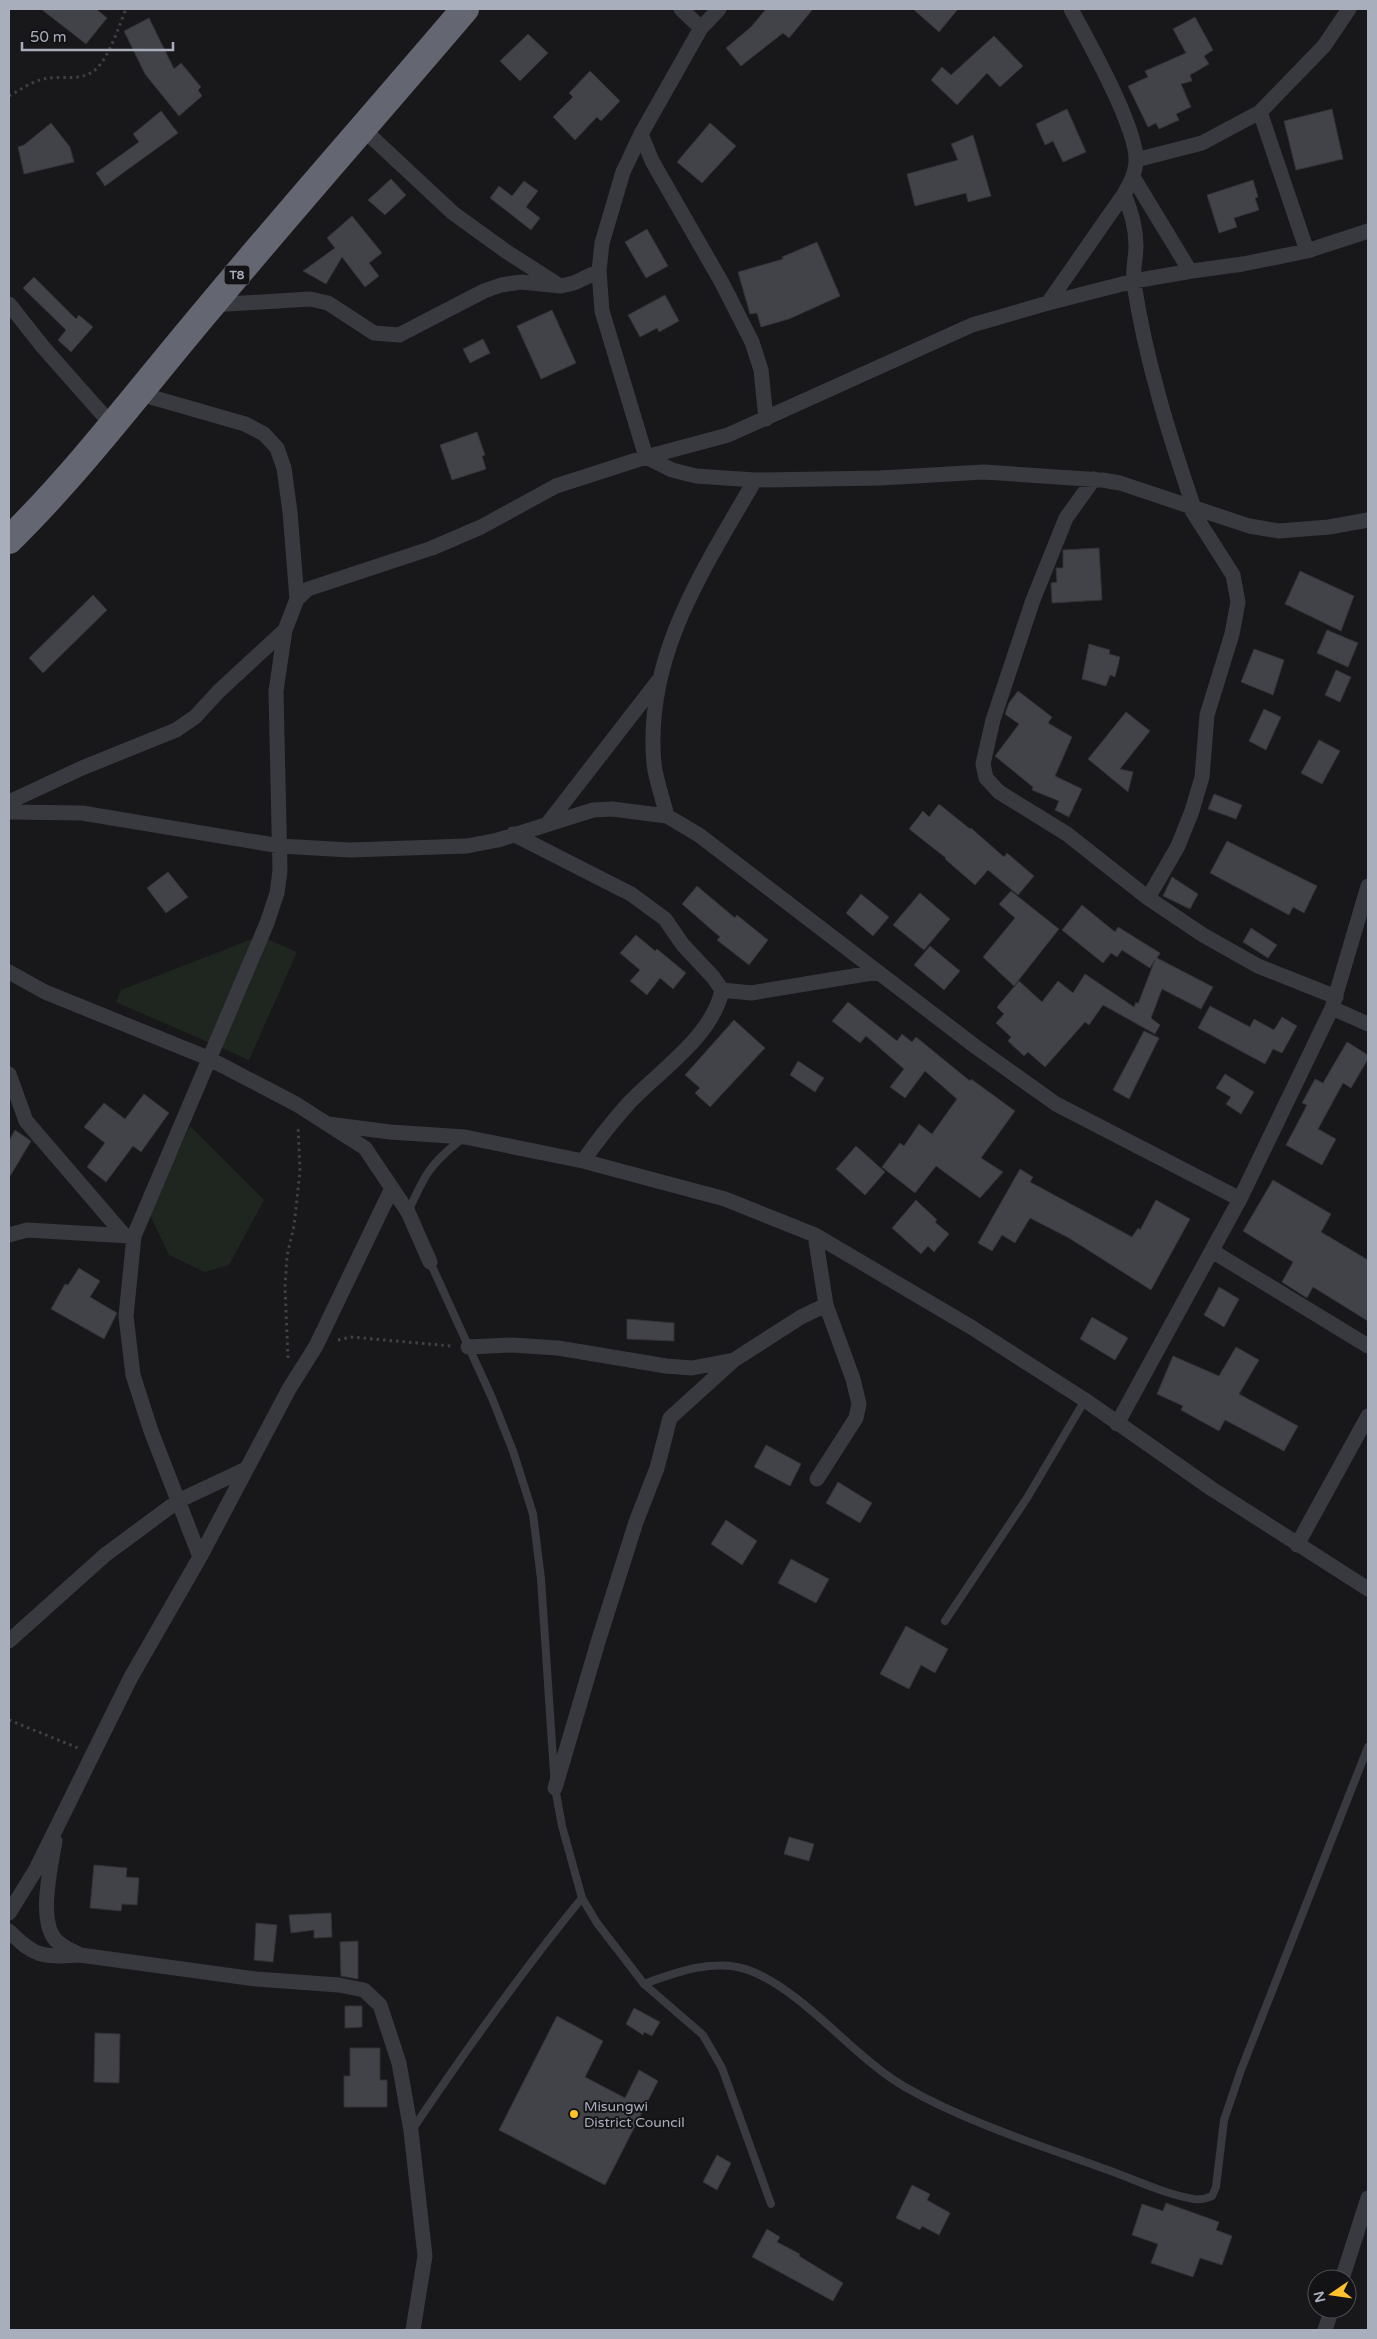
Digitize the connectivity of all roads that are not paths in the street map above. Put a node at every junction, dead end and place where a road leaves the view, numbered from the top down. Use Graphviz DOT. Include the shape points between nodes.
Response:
graph roads {
  1 [pos="465,9"];
  2 [pos="681,9"];
  3 [pos="719,9"];
  4 [pos="1071,9"];
  5 [pos="1350,9"];
  6 [pos="701,28"];
  7 [pos="1260,112"];
  8 [pos="363,129"];
  9 [pos="641,134"];
  10 [pos="1136,160"];
  11 [pos="1133,177"];
  12 [pos="1124,194"];
  13 [pos="1368,231"];
  14 [pos="1307,251"];
  15 [pos="599,271"];
  16 [pos="1190,271"];
  17 [pos="1134,281"];
  18 [pos="561,286"];
  19 [pos="1048,303"];
  20 [pos="9,304"];
  21 [pos="211,305"];
  22 [pos="137,393"];
  23 [pos="766,419"];
  24 [pos="112,425"];
  25 [pos="646,458"];
  26 [pos="755,480"];
  27 [pos="1094,480"];
  28 [pos="1192,507"];
  29 [pos="1368,520"];
  30 [pos="9,540"];
  31 [pos="297,599"];
  32 [pos="285,630"];
  33 [pos="659,679"];
  34 [pos="9,802"];
  35 [pos="9,812"];
  36 [pos="667,816"];
  37 [pos="548,823"];
  38 [pos="513,834"];
  39 [pos="280,846"];
  40 [pos="1368,886"];
  41 [pos="1148,898"];
  42 [pos="9,972"];
  43 [pos="878,972"];
  44 [pos="722,990"];
  45 [pos="1334,1003"];
  46 [pos="1368,1024"];
  47 [pos="208,1058"];
  48 [pos="9,1074"];
  49 [pos="328,1124"];
  50 [pos="465,1137"];
  51 [pos="583,1161"];
  52 [pos="392,1188"];
  53 [pos="1240,1199"];
  54 [pos="408,1212"];
  55 [pos="9,1235"];
  56 [pos="814,1235"];
  57 [pos="129,1236"];
  58 [pos="1212,1251"];
  59 [pos="430,1262"];
  60 [pos="826,1305"];
  61 [pos="1368,1346"];
  62 [pos="468,1347"];
  63 [pos="734,1360"];
  64 [pos="1085,1400"];
  65 [pos="1368,1416"];
  66 [pos="1117,1424"];
  67 [pos="246,1469"];
  68 [pos="817,1479"];
  69 [pos="178,1502"];
  70 [pos="1297,1545"];
  71 [pos="200,1557"];
  72 [pos="1368,1588"];
  73 [pos="945,1621"];
  74 [pos="9,1641"];
  75 [pos="1368,1747"];
  76 [pos="555,1788"];
  77 [pos="57,1827"];
  78 [pos="582,1898"];
  79 [pos="9,1913"];
  80 [pos="9,1931"];
  81 [pos="80,1955"];
  82 [pos="644,1984"];
  83 [pos="411,2131"];
  84 [pos="1368,2198"];
  85 [pos="771,2204"];
  86 [pos="1345,2269"];
  87 [pos="414,2330"];
  1 -- 8 [label="highway, T8"];
  2 -- 6 [label="street"];
  3 -- 6 [label="street"];
  4 -- 10 [label="street" via="1123,114"];
  5 -- 7 [label="street" via="1324,46"];
  6 -- 9 [label="street"];
  7 -- 10 [label="street" via="1202,143"];
  7 -- 14 [label="street"];
  8 -- 18 [label="street" via="453,213"];
  8 -- 21 [label="highway, T8"];
  9 -- 15 [label="street" via="623,172 609,214"];
  9 -- 23 [label="street" via="656,169 752,342 761,370"];
  10 -- 11 [label="street"];
  11 -- 12 [label="street"];
  11 -- 16 [label="street"];
  12 -- 17 [label="street" via="1136,230"];
  12 -- 19 [label="street"];
  13 -- 14 [label="street"];
  14 -- 16 [label="street"];
  15 -- 18 [label="street"];
  15 -- 25 [label="street" via="602,311"];
  16 -- 17 [label="street"];
  17 -- 19 [label="street"];
  17 -- 28 [label="street" via="1169,435"];
  18 -- 21 [label="street" via="521,282 501,285 399,335 374,333 328,303 310,299"];
  19 -- 23 [label="street" via="972,325"];
  20 -- 24 [label="street"];
  21 -- 22 [label="highway, T8"];
  22 -- 24 [label="highway, T8"];
  22 -- 31 [label="street" via="245,424 264,434 277,448 284,468 289,504"];
  23 -- 25 [label="street" via="728,435"];
  24 -- 30 [label="highway, T8"];
  25 -- 26 [label="street" via="688,474"];
  25 -- 31 [label="street" via="556,486 480,527 432,548 308,589"];
  26 -- 27 [label="street" via="984,472"];
  26 -- 33 [label="street" via="673,632"];
  27 -- 28 [label="street" via="1120,483"];
  27 -- 41 [label="street" via="1066,518 1046,565 994,720 984,757 984,770 986,778 999,792 1067,834"];
  28 -- 29 [label="street" via="1249,526 1279,531"];
  28 -- 41 [label="street" via="1233,575 1238,602 1232,634 1207,715 1202,777 1192,811 1178,846"];
  31 -- 32 [label="street"];
  32 -- 34 [label="street" via="195,717 176,730"];
  32 -- 39 [label="street" via="276,691"];
  33 -- 36 [label="street" via="653,724 654,766"];
  33 -- 37 [label="street"];
  35 -- 39 [label="street" via="82,813"];
  36 -- 37 [label="street" via="636,810 593,810"];
  36 -- 43 [label="street" via="699,834"];
  37 -- 38 [label="street"];
  38 -- 39 [label="street" via="466,846 350,850"];
  38 -- 44 [label="street" via="631,894 665,919"];
  39 -- 47 [label="street" via="278,886 270,915"];
  40 -- 45 [label="street"];
  41 -- 45 [label="street" via="1203,935"];
  42 -- 47 [label="street" via="45,992"];
  43 -- 44 [label="street" via="751,993"];
  43 -- 53 [label="street" via="1056,1104"];
  44 -- 51 [label="street" via="707,1027 629,1103"];
  45 -- 46 [label="street"];
  45 -- 53 [label="street"];
  47 -- 49 [label="street"];
  47 -- 57 [label="street"];
  48 -- 57 [label="street" via="26,1121"];
  49 -- 50 [label="street"];
  49 -- 52 [label="street" via="365,1148"];
  50 -- 51 [label="street"];
  50 -- 54 [label="lane" via="439,1157 423,1178"];
  51 -- 56 [label="street" via="725,1199"];
  52 -- 54 [label="street"];
  52 -- 67 [label="street" via="316,1346"];
  53 -- 58 [label="street"];
  54 -- 59 [label="street"];
  55 -- 57 [label="street" via="35,1230"];
  56 -- 60 [label="street"];
  56 -- 64 [label="street" via="971,1327"];
  57 -- 69 [label="street" via="126,1316 134,1375"];
  58 -- 61 [label="street"];
  58 -- 66 [label="street"];
  59 -- 62 [label="lane"];
  60 -- 63 [label="street" via="801,1317"];
  60 -- 68 [label="street" via="859,1404 856,1418"];
  62 -- 63 [label="street" via="558,1348 692,1368"];
  62 -- 76 [label="lane" via="513,1452 533,1514 541,1579"];
  63 -- 76 [label="street" via="670,1418"];
  64 -- 66 [label="street"];
  64 -- 73 [label="lane" via="1027,1498"];
  65 -- 70 [label="street"];
  66 -- 70 [label="street"];
  67 -- 69 [label="street"];
  67 -- 71 [label="street"];
  69 -- 71 [label="street"];
  69 -- 74 [label="street" via="105,1555"];
  70 -- 72 [label="street"];
  71 -- 77 [label="street" via="131,1677"];
  75 -- 82 [label="lane" via="1241,2070 1224,2120 1216,2187 1212,2196 1204,2200 1178,2195 1070,2156 960,2114 904,2087 780,1988 750,1971 702,1967"];
  76 -- 78 [label="lane"];
  77 -- 79 [label="street"];
  77 -- 81 [label="street" via="46,1910 48,1927 57,1942"];
  78 -- 82 [label="lane"];
  78 -- 83 [label="lane" via="488,2018"];
  80 -- 81 [label="street" via="37,1955"];
  81 -- 83 [label="street" via="364,1990 380,2005 388,2027"];
  82 -- 85 [label="lane" via="703,2035 722,2068"];
  83 -- 87 [label="street" via="425,2256"];
  84 -- 86 [label="street"];
}
